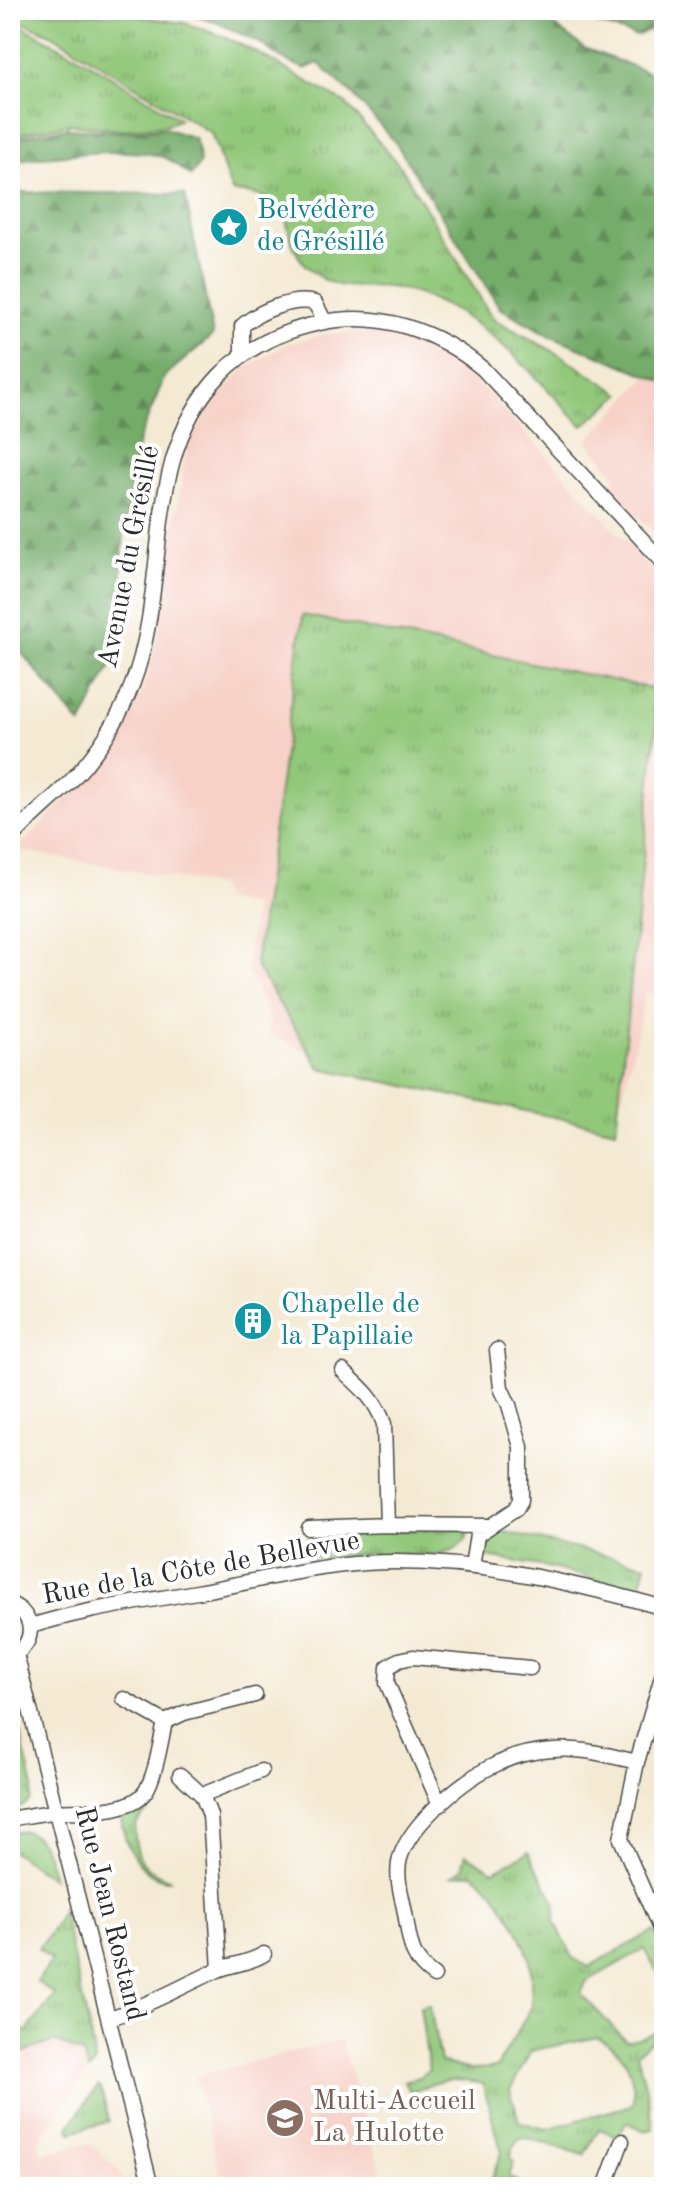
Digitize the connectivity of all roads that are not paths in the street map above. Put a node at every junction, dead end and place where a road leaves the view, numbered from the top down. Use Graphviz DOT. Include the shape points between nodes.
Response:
graph roads {
  1 [pos="325,322"];
  2 [pos="242,355"];
  3 [pos="664,563"];
  4 [pos="10,840"];
  5 [pos="497,1350"];
  6 [pos="343,1371"];
  7 [pos="387,1525"];
  8 [pos="489,1526"];
  9 [pos="309,1528"];
  10 [pos="472,1566"];
  11 [pos="10,1604"];
  12 [pos="664,1608"];
  13 [pos="31,1626"];
  14 [pos="13,1655"];
  15 [pos="530,1668"];
  16 [pos="664,1670"];
  17 [pos="255,1695"];
  18 [pos="124,1699"];
  19 [pos="657,1720"];
  20 [pos="165,1722"];
  21 [pos="637,1762"];
  22 [pos="261,1771"];
  23 [pos="180,1775"];
  24 [pos="202,1795"];
  25 [pos="440,1805"];
  26 [pos="57,1812"];
  27 [pos="10,1819"];
  28 [pos="662,1933"];
  29 [pos="264,1954"];
  30 [pos="220,1969"];
  31 [pos="434,1976"];
  32 [pos="110,2018"];
  33 [pos="622,2141"];
  34 [pos="151,2187"];
  35 [pos="605,2187"];
  1 -- 2 [label="street, Avenue du Grésillé" via="280,335"];
  1 -- 2 [label="street" via="315,303 304,300 262,314 242,326"];
  1 -- 3 [label="street, Avenue du Grésillé" via="364,319 402,325 469,357"];
  2 -- 4 [label="street, Avenue du Grésillé" via="200,398 180,436 163,514 147,635 123,707 95,752"];
  5 -- 8 [label="street" via="501,1388 521,1447 521,1500"];
  6 -- 7 [label="street" via="370,1395 384,1424"];
  7 -- 8 [label="street"];
  7 -- 9 [label="street"];
  8 -- 10 [label="street" via="477,1535"];
  10 -- 12 [label="street, Rue de la Côte de Bellevue"];
  10 -- 13 [label="street, Rue de la Côte de Bellevue" via="366,1563 325,1568"];
  11 -- 13 [label="street"];
  13 -- 14 [label="street" via="28,1643"];
  14 -- 26 [label="street, Rue Jean Rostand"];
  15 -- 25 [label="street" via="413,1657 388,1667 387,1683"];
  16 -- 19 [label="street"];
  17 -- 20 [label="street"];
  18 -- 20 [label="street"];
  19 -- 21 [label="street"];
  20 -- 26 [label="street" via="140,1798 95,1811"];
  21 -- 25 [label="street" via="575,1749 517,1756 484,1771"];
  21 -- 28 [label="street" via="621,1839"];
  22 -- 24 [label="street"];
  23 -- 24 [label="street"];
  24 -- 30 [label="street" via="213,1831"];
  25 -- 31 [label="street" via="410,1839 399,1862 413,1953 420,1967"];
  26 -- 27 [label="street"];
  26 -- 32 [label="street, Rue Jean Rostand"];
  29 -- 30 [label="street"];
  30 -- 32 [label="street"];
  32 -- 34 [label="street, Rue Jean Rostand"];
  33 -- 35 [label="street"];
}
